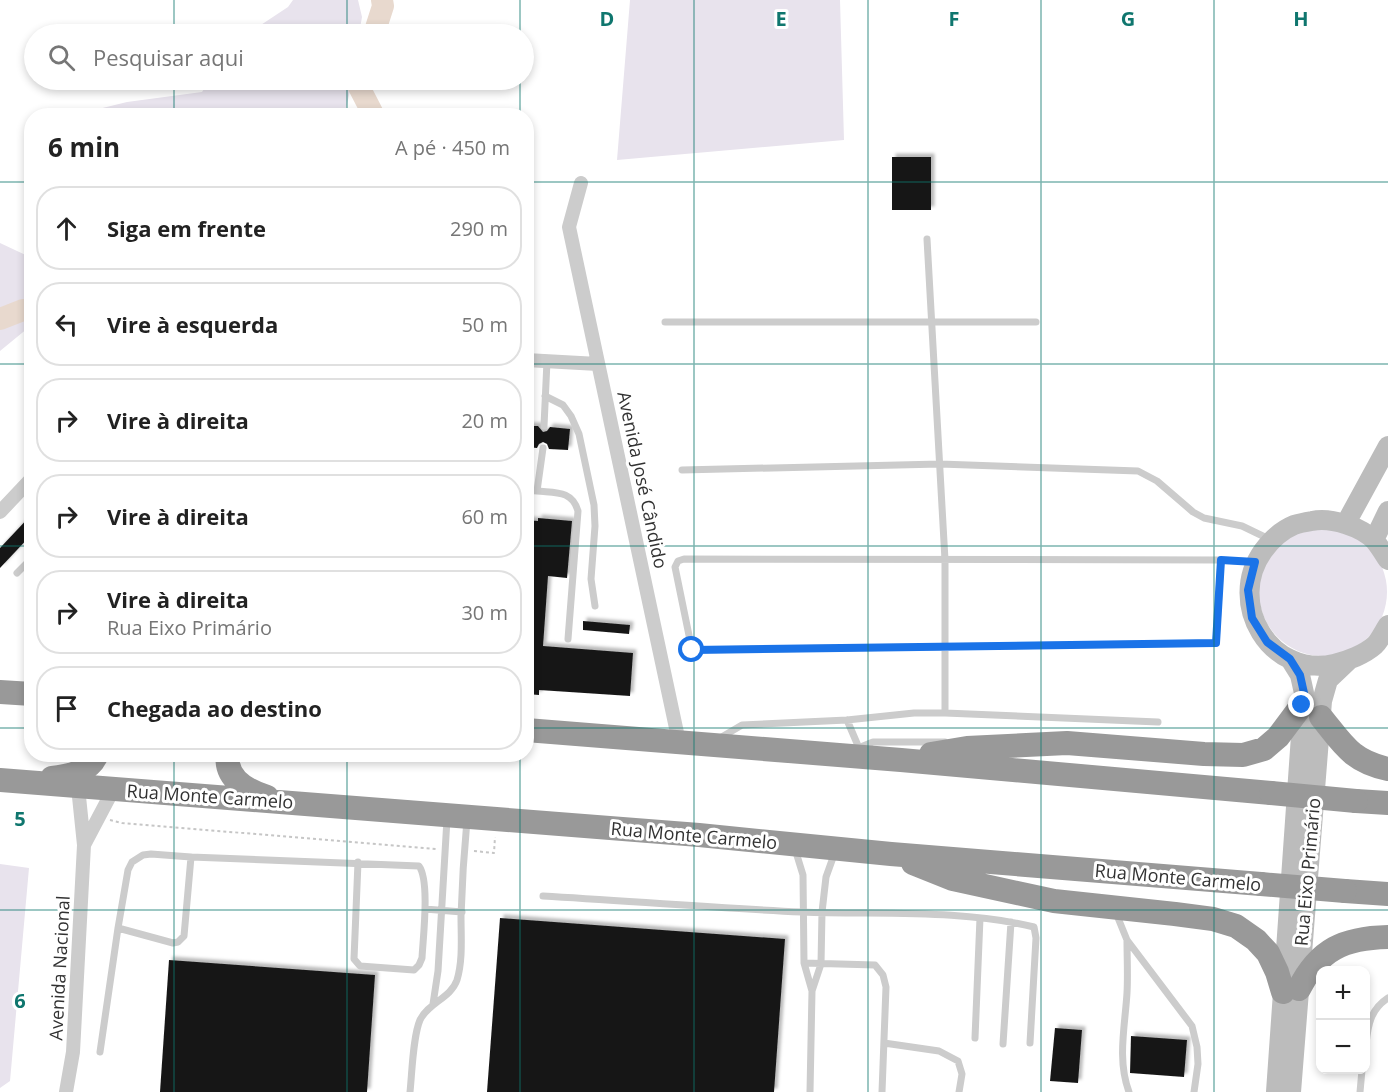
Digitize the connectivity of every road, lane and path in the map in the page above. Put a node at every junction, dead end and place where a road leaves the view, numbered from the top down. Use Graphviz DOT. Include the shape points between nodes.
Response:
graph roads {
  1 [pos="581,183"];
  2 [pos="927,240"];
  3 [pos="932,321"];
  4 [pos="664,322"];
  5 [pos="1036,322"];
  6 [pos="534,360"];
  7 [pos="547,361"];
  8 [pos="598,364"];
  9 [pos="545,396"];
  10 [pos="544,426"];
  11 [pos="1388,446"];
  12 [pos="543,448"];
  13 [pos="940,464"];
  14 [pos="682,470"];
  15 [pos="24,486"];
  16 [pos="534,491"];
  17 [pos="537,491"];
  18 [pos="1388,511"];
  19 [pos="0,512"];
  20 [pos="1346,523"];
  21 [pos="1270,540"];
  22 [pos="1374,540"];
  23 [pos="945,560"];
  24 [pos="1221,560"];
  25 [pos="1388,560"];
  26 [pos="1255,562"];
  27 [pos="24,566"];
  28 [pos="17,573"];
  29 [pos="595,606"];
  30 [pos="1388,626"];
  31 [pos="568,639"];
  32 [pos="946,645"];
  33 [pos="1290,659"];
  34 [pos="1348,661"];
  35 [pos="1311,711"];
  36 [pos="945,713"];
  37 [pos="847,720"];
  38 [pos="1158,722"];
  39 [pos="534,731"];
  40 [pos="679,741"];
  41 [pos="710,744"];
  42 [pos="967,748"];
  43 [pos="855,752"];
  44 [pos="901,760"];
  45 [pos="93,762"];
  46 [pos="228,762"];
  47 [pos="1388,769"];
  48 [pos="5,781"];
  49 [pos="78,787"];
  50 [pos="113,790"];
  51 [pos="287,803"];
  52 [pos="1388,803"];
  53 [pos="457,816"];
  54 [pos="99,817"];
  55 [pos="496,819"];
  56 [pos="794,844"];
  57 [pos="84,845"];
  58 [pos="836,848"];
  59 [pos="446,849"];
  60 [pos="464,850"];
  61 [pos="891,854"];
  62 [pos="191,857"];
  63 [pos="358,862"];
  64 [pos="1388,894"];
  65 [pos="543,896"];
  66 [pos="1113,908"];
  67 [pos="425,909"];
  68 [pos="441,909"];
  69 [pos="462,912"];
  70 [pos="803,912"];
  71 [pos="822,912"];
  72 [pos="980,918"];
  73 [pos="1011,922"];
  74 [pos="118,928"];
  75 [pos="1388,937"];
  76 [pos="1127,940"];
  77 [pos="804,963"];
  78 [pos="821,964"];
  79 [pos="436,986"];
  80 [pos="812,991"];
  81 [pos="1291,991"];
  82 [pos="448,993"];
  83 [pos="1388,998"];
  84 [pos="433,1004"];
  85 [pos="1370,1021"];
  86 [pos="975,1038"];
  87 [pos="884,1043"];
  88 [pos="1030,1043"];
  89 [pos="1003,1044"];
  90 [pos="100,1052"];
  91 [pos="1362,1074"];
  92 [pos="66,1092"];
  93 [pos="410,1092"];
  94 [pos="810,1092"];
  95 [pos="882,1092"];
  96 [pos="959,1092"];
  97 [pos="1129,1092"];
  98 [pos="1194,1092"];
  99 [pos="1276,1092"];
  100 [pos="1291,1092"];
  101 [pos="1360,1092"];
  1 -- 8 [label="street, Avenida José Cândido" via="569,227"];
  2 -- 3 [label="lane"];
  3 -- 4 [label="lane"];
  3 -- 5 [label="lane"];
  3 -- 13 [label="lane"];
  6 -- 7 [label="street"];
  7 -- 8 [label="street"];
  7 -- 9 [label="lane"];
  8 -- 40 [label="street, Avenida José Cândido"];
  9 -- 10 [label="lane"];
  9 -- 29 [label="lane" via="563,405 579,435 594,505 591,579"];
  11 -- 20 [label="street"];
  12 -- 17 [label="lane"];
  13 -- 14 [label="lane"];
  13 -- 21 [label="lane" via="1138,471 1157,480 1204,518 1242,526"];
  13 -- 23 [label="lane"];
  15 -- 19 [label="street"];
  16 -- 17 [label="lane"];
  17 -- 31 [label="lane" via="567,495 578,511"];
  18 -- 22 [label="street"];
  20 -- 21 [label="street" via="1320,519 1293,525"];
  20 -- 22 [label="street"];
  21 -- 26 [label="street"];
  22 -- 25 [label="street"];
  23 -- 24 [label="lane"];
  23 -- 32 [label="lane"];
  23 -- 32 [label="lane" via="684,559 675,567 692,650"];
  24 -- 26 [label="lane"];
  24 -- 32 [label="lane" via="1216,643"];
  26 -- 33 [label="street" via="1248,590 1252,618 1267,642"];
  27 -- 28 [label="lane"];
  30 -- 34 [label="street" via="1375,645"];
  32 -- 36 [label="lane"];
  33 -- 34 [label="street" via="1320,667"];
  33 -- 35 [label="street, Rua Eixo Primário" via="1300,675"];
  34 -- 35 [label="street, Rua Eixo Primário" via="1328,680 1322,701"];
  35 -- 42 [label="highway" via="1264,749 1243,755 1067,743"];
  35 -- 47 [label="highway" via="1352,754"];
  35 -- 81 [label="street, Rua Eixo Primário"];
  36 -- 37 [label="lane"];
  36 -- 38 [label="lane"];
  37 -- 41 [label="lane" via="742,725"];
  37 -- 43 [label="lane"];
  39 -- 40 [label="highway"];
  40 -- 41 [label="highway"];
  41 -- 43 [label="highway"];
  42 -- 43 [label="lane" via="940,741 873,742"];
  42 -- 44 [label="highway"];
  43 -- 44 [label="highway"];
  44 -- 52 [label="highway, bridge"];
  45 -- 48 [label="highway" via="74,774"];
  46 -- 51 [label="highway" via="231,774 241,785"];
  48 -- 49 [label="highway, Rua Monte Carmelo"];
  49 -- 50 [label="highway, Rua Monte Carmelo"];
  49 -- 57 [label="street, Avenida Nacional"];
  50 -- 51 [label="highway, Rua Monte Carmelo"];
  50 -- 54 [label="street, Avenida Nacional"];
  51 -- 53 [label="highway, Rua Monte Carmelo"];
  53 -- 55 [label="highway, Rua Monte Carmelo"];
  53 -- 59 [label="lane"];
  53 -- 60 [label="lane"];
  54 -- 57 [label="street, Avenida Nacional"];
  54 -- 59 [label="path" via="122,824"];
  55 -- 56 [label="highway, Rua Monte Carmelo"];
  55 -- 60 [label="path" via="494,853"];
  56 -- 58 [label="highway, Rua Monte Carmelo"];
  56 -- 70 [label="lane" via="803,874"];
  57 -- 92 [label="street, Avenida Nacional" via="73,1052"];
  58 -- 61 [label="highway, Rua Monte Carmelo"];
  58 -- 71 [label="lane" via="826,877"];
  59 -- 68 [label="lane"];
  60 -- 69 [label="lane"];
  61 -- 64 [label="highway, Rua Monte Carmelo, bridge"];
  61 -- 66 [label="highway" via="953,879 1054,901"];
  62 -- 63 [label="lane"];
  62 -- 74 [label="lane" via="151,854 132,862"];
  62 -- 74 [label="lane" via="184,936 178,942"];
  63 -- 67 [label="lane" via="419,866 424,874"];
  63 -- 67 [label="lane" via="354,959 360,966 414,970 422,957"];
  65 -- 70 [label="lane"];
  66 -- 76 [label="lane"];
  66 -- 81 [label="highway" via="1213,919 1236,926 1268,953"];
  67 -- 68 [label="lane"];
  68 -- 69 [label="lane"];
  68 -- 79 [label="lane"];
  69 -- 82 [label="lane" via="460,965 456,983"];
  70 -- 71 [label="lane"];
  70 -- 77 [label="lane"];
  71 -- 72 [label="lane"];
  71 -- 78 [label="lane"];
  72 -- 73 [label="lane"];
  72 -- 86 [label="lane"];
  73 -- 88 [label="lane" via="1034,927 1036,938"];
  73 -- 89 [label="lane"];
  74 -- 90 [label="lane"];
  75 -- 81 [label="highway" via="1362,938 1338,947 1321,957"];
  76 -- 97 [label="lane" via="1122,1063"];
  76 -- 98 [label="lane" via="1192,1026 1198,1064"];
  77 -- 78 [label="lane"];
  77 -- 80 [label="lane"];
  78 -- 80 [label="lane"];
  78 -- 87 [label="lane" via="875,965 883,975"];
  79 -- 82 [label="lane"];
  79 -- 84 [label="lane"];
  80 -- 94 [label="lane"];
  81 -- 99 [label="street, Rua Eixo Primário"];
  81 -- 100 [label="street, Rua Eixo Primário"];
  82 -- 84 [label="lane"];
  83 -- 85 [label="lane" via="1377,1006"];
  84 -- 93 [label="lane" via="420,1019"];
  87 -- 95 [label="lane"];
  87 -- 96 [label="lane" via="939,1051 958,1061 962,1074"];
  91 -- 101 [label="lane"];
}
